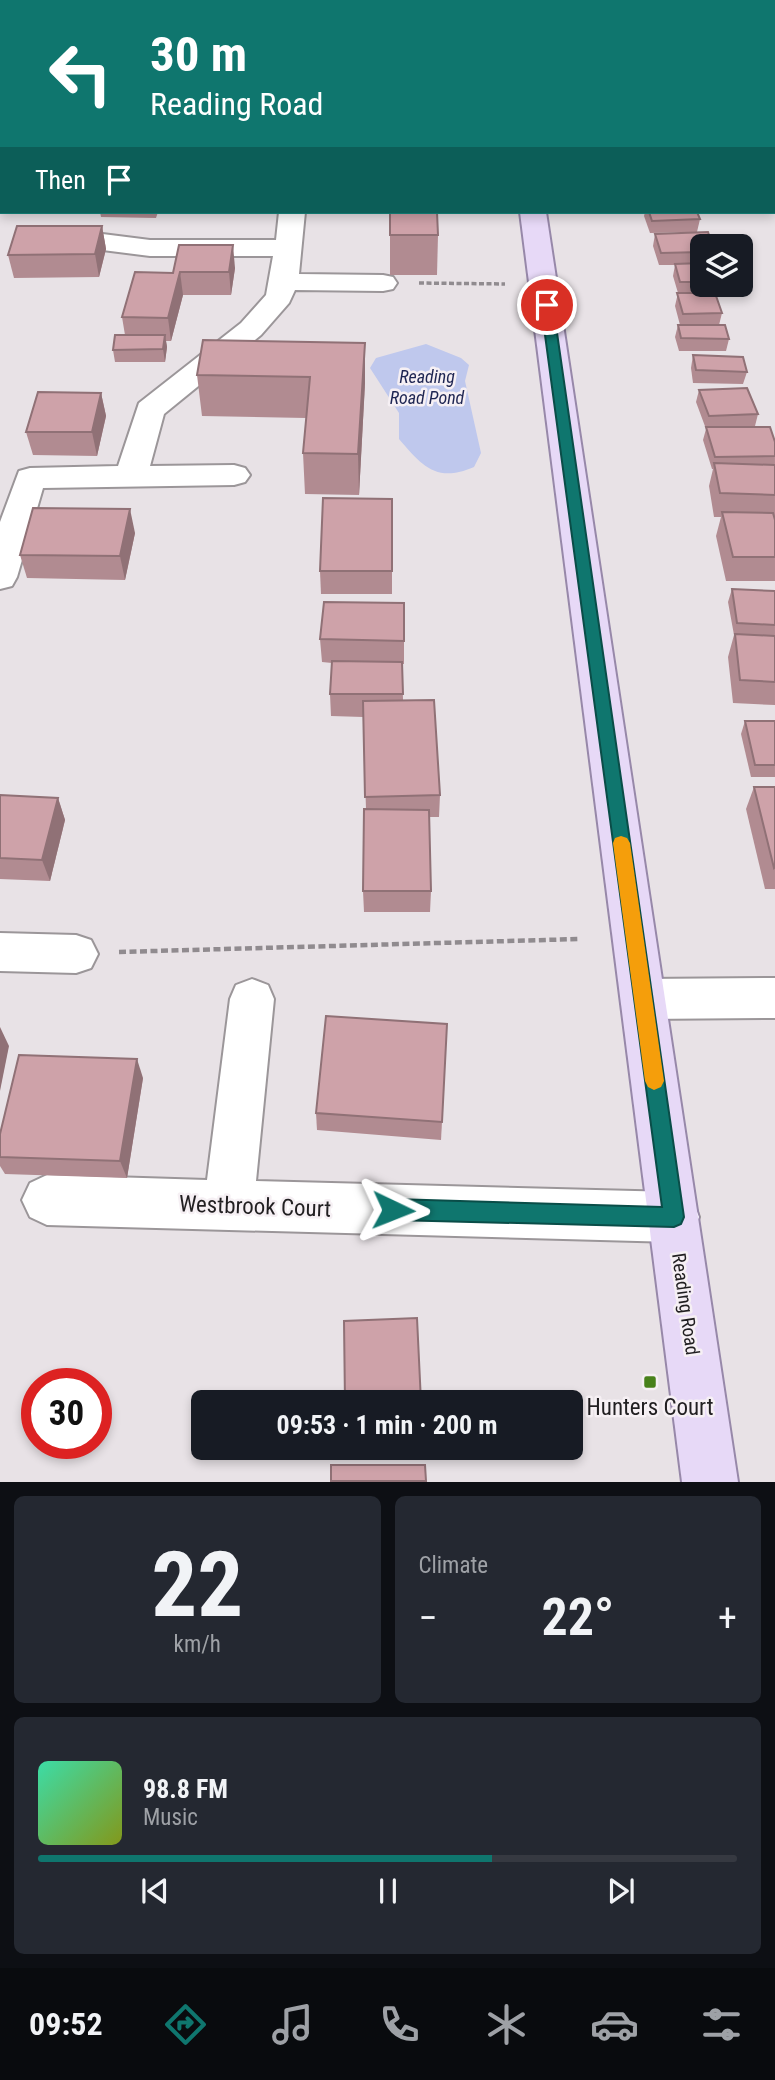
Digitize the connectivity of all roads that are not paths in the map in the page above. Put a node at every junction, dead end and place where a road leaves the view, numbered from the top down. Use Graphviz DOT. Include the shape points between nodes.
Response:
graph roads {
  1 [pos="292,214"];
  2 [pos="533,214"];
  3 [pos="34,234"];
  4 [pos="135,246"];
  5 [pos="286,248"];
  6 [pos="128,273"];
  7 [pos="284,282"];
  8 [pos="383,283"];
  9 [pos="234,475"];
  10 [pos="131,476"];
  11 [pos="0,577"];
  12 [pos="0,952"];
  13 [pos="76,954"];
  14 [pos="775,998"];
  15 [pos="252,999"];
  16 [pos="643,999"];
  17 [pos="47,1200"];
  18 [pos="229,1205"];
  19 [pos="674,1217"];
  20 [pos="710,1482"];
  1 -- 5 [label="street"];
  2 -- 16 [label="main road, Reading Road"];
  3 -- 4 [label="street"];
  4 -- 5 [label="street"];
  4 -- 6 [label="street"];
  5 -- 7 [label="street"];
  7 -- 8 [label="street"];
  7 -- 10 [label="street" via="279,297 251,329 150,410"];
  9 -- 10 [label="street"];
  10 -- 11 [label="street" via="30,478"];
  12 -- 13 [label="street"];
  14 -- 16 [label="street"];
  15 -- 18 [label="street"];
  16 -- 19 [label="main road, Reading Road"];
  17 -- 18 [label="street, Westbrook Court"];
  18 -- 19 [label="street, Westbrook Court"];
  19 -- 20 [label="main road, Reading Road"];
}
